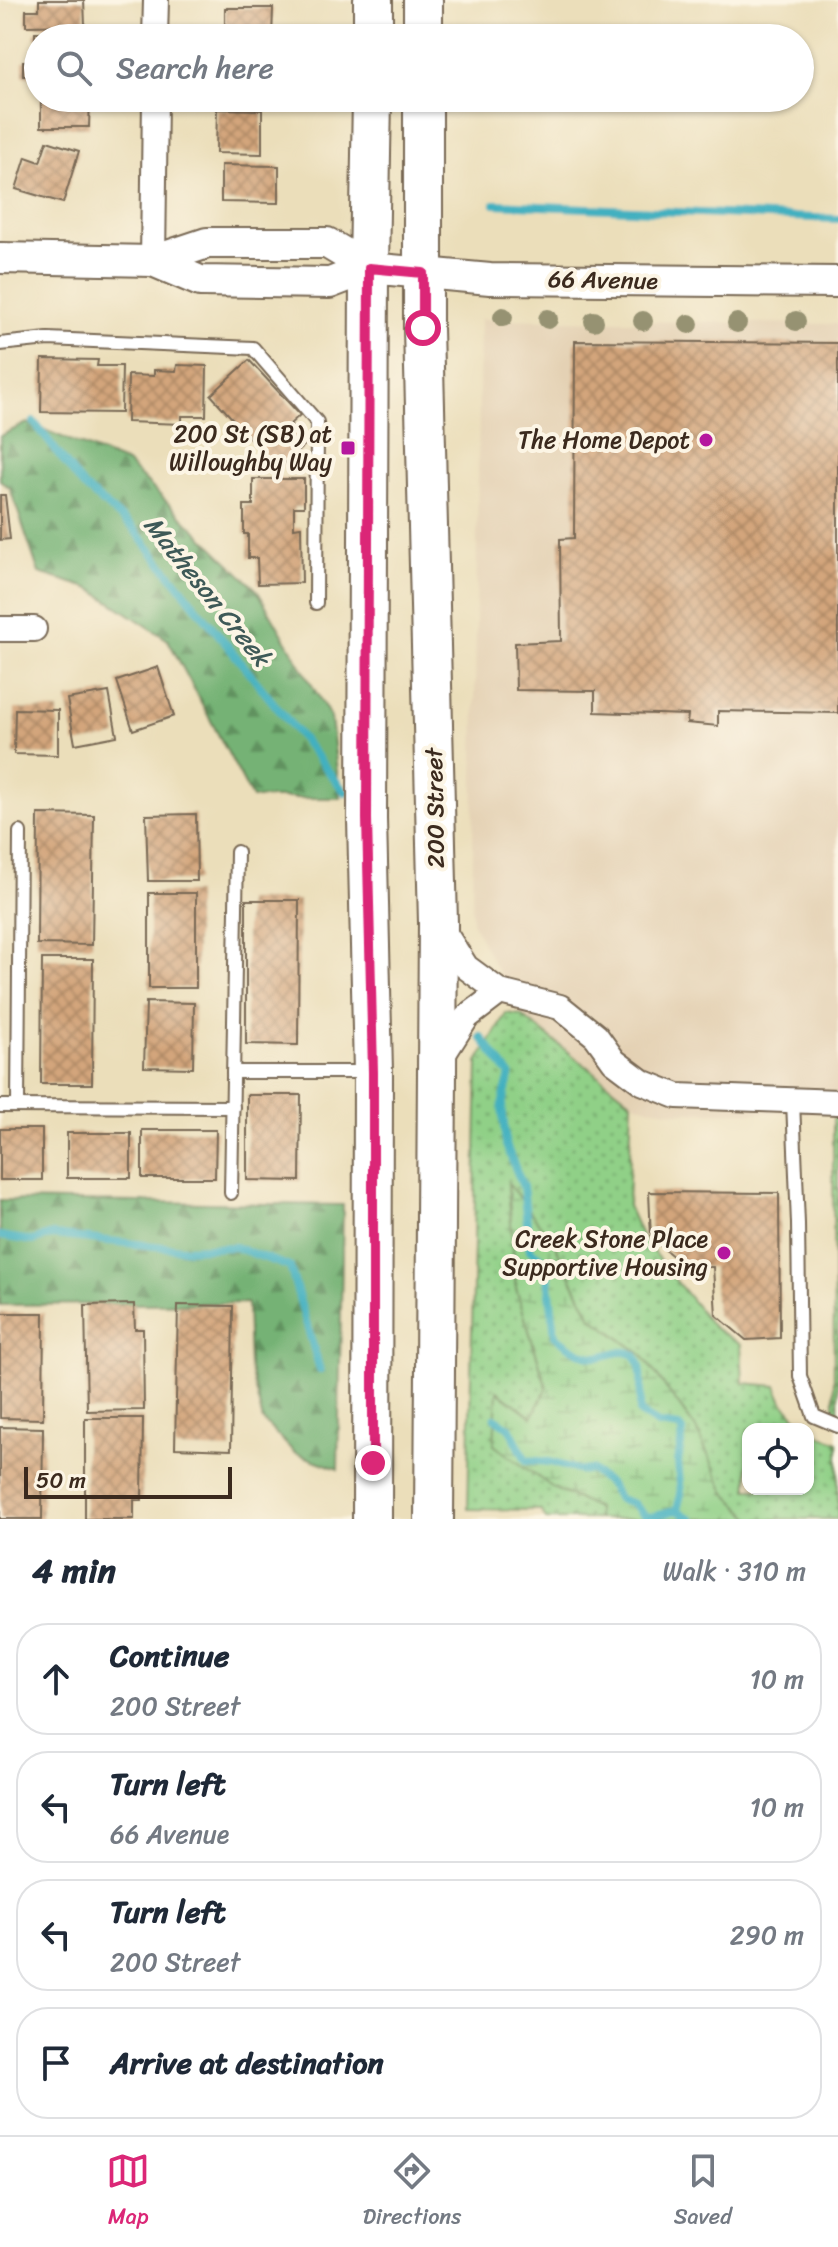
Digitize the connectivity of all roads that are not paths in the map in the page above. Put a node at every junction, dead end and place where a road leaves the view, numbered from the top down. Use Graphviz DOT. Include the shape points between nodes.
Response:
graph roads {
  1 [pos="156,0"];
  2 [pos="373,0"];
  3 [pos="423,0"];
  4 [pos="155,24"];
  5 [pos="373,24"];
  6 [pos="423,24"];
  7 [pos="155,112"];
  8 [pos="372,112"];
  9 [pos="423,112"];
  10 [pos="0,258"];
  11 [pos="153,261"];
  12 [pos="369,268"];
  13 [pos="423,273"];
  14 [pos="838,282"];
  15 [pos="0,344"];
  16 [pos="316,603"];
  17 [pos="0,629"];
  18 [pos="34,629"];
  19 [pos="20,832"];
  20 [pos="237,852"];
  21 [pos="438,923"];
  22 [pos="500,992"];
  23 [pos="438,1063"];
  24 [pos="233,1072"];
  25 [pos="373,1072"];
  26 [pos="793,1101"];
  27 [pos="838,1102"];
  28 [pos="0,1106"];
  29 [pos="18,1106"];
  30 [pos="233,1107"];
  31 [pos="231,1193"];
  32 [pos="838,1426"];
  33 [pos="372,1519"];
  34 [pos="434,1519"];
  1 -- 4 [label="street"];
  2 -- 5 [label="main road"];
  3 -- 6 [label="main road"];
  7 -- 11 [label="street"];
  8 -- 12 [label="main road"];
  9 -- 13 [label="main road, 200 Street"];
  10 -- 11 [label="street"];
  11 -- 12 [label="street" via="207,243 327,243"];
  12 -- 13 [label="street, 66 Avenue"];
  12 -- 25 [label="main road" via="367,819"];
  13 -- 14 [label="street, 66 Avenue" via="490,279"];
  13 -- 21 [label="main road, 200 Street"];
  15 -- 16 [label="lane" via="48,339 253,348 317,422"];
  17 -- 18 [label="street"];
  19 -- 29 [label="lane"];
  20 -- 24 [label="lane"];
  21 -- 22 [label="street" via="466,967"];
  21 -- 23 [label="main road, 200 Street"];
  22 -- 23 [label="street" via="467,1017"];
  22 -- 26 [label="street" via="560,1007 596,1036 614,1061 642,1082 677,1096"];
  23 -- 34 [label="main road, 200 Street"];
  24 -- 25 [label="lane"];
  24 -- 30 [label="lane"];
  25 -- 33 [label="main road"];
  26 -- 27 [label="street"];
  26 -- 32 [label="lane" via="800,1376 814,1416"];
  28 -- 29 [label="lane"];
  29 -- 30 [label="lane"];
  30 -- 31 [label="lane"];
}
